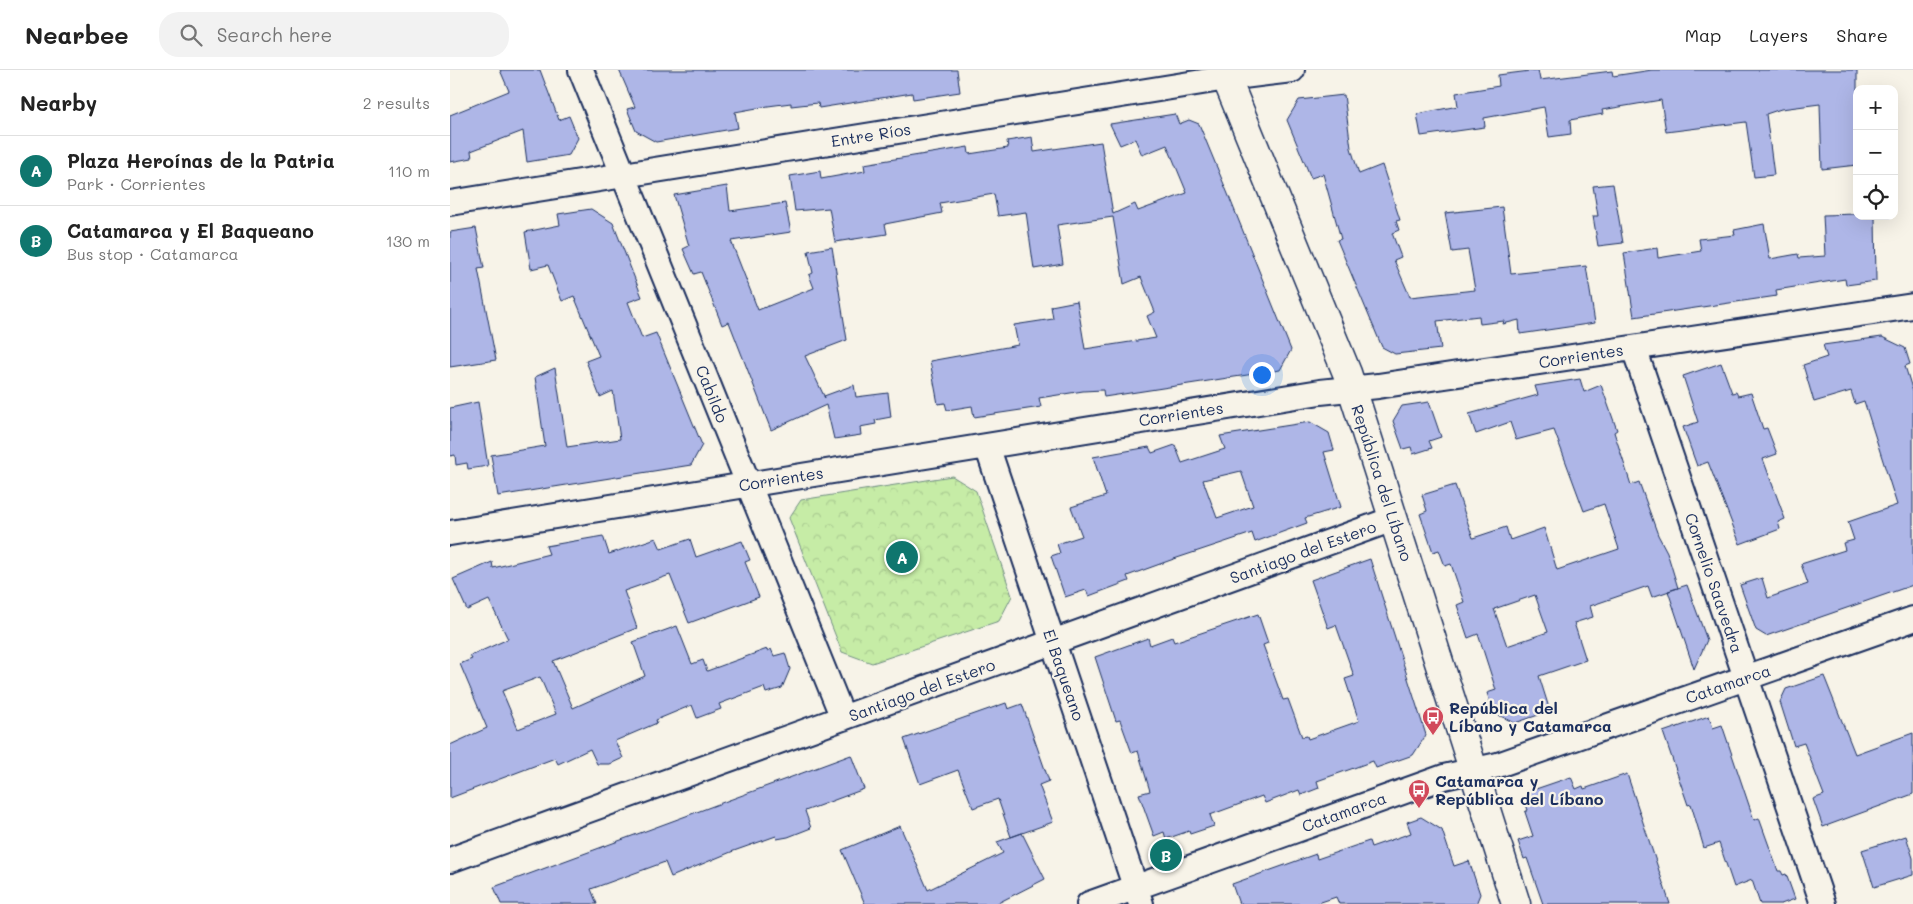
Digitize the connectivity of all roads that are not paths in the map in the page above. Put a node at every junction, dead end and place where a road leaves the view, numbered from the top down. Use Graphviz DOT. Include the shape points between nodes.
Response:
graph roads {
  1 [pos="582,70"];
  2 [pos="1292,70"];
  3 [pos="1225,74"];
  4 [pos="624,174"];
  5 [pos="450,203"];
  6 [pos="1913,306"];
  7 [pos="1634,348"];
  8 [pos="1352,389"];
  9 [pos="987,446"];
  10 [pos="749,484"];
  11 [pos="1393,519"];
  12 [pos="450,533"];
  13 [pos="1913,619"];
  14 [pos="1052,642"];
  15 [pos="1746,678"];
  16 [pos="843,718"];
  17 [pos="1474,770"];
  18 [pos="450,860"];
  19 [pos="1138,895"];
  20 [pos="1089,904"];
  21 [pos="1516,904"];
  22 [pos="1823,904"];
  1 -- 4 [label="street, Cabildo"];
  2 -- 3 [label="street, Entre Ríos"];
  3 -- 4 [label="street, Entre Ríos"];
  3 -- 8 [label="main road, República del Líbano"];
  4 -- 5 [label="street, Entre Ríos"];
  4 -- 10 [label="street, Cabildo"];
  6 -- 7 [label="street, Corrientes"];
  7 -- 8 [label="street, Corrientes"];
  7 -- 15 [label="street, Cornelio Saavedra"];
  8 -- 9 [label="street, Corrientes"];
  8 -- 11 [label="main road, República del Líbano"];
  9 -- 10 [label="street, Corrientes"];
  9 -- 14 [label="street, El Baqueano"];
  10 -- 12 [label="street, Corrientes"];
  10 -- 16 [label="street, Cabildo"];
  11 -- 14 [label="street, Santiago del Estero"];
  11 -- 17 [label="main road, República del Líbano"];
  13 -- 15 [label="street, Catamarca"];
  14 -- 16 [label="street, Santiago del Estero"];
  14 -- 19 [label="street, El Baqueano"];
  15 -- 17 [label="street, Catamarca" via="1498,765"];
  15 -- 22 [label="street, Cornelio Saavedra"];
  16 -- 18 [label="street, Santiago del Estero"];
  17 -- 19 [label="street, Catamarca" via="1444,777"];
  17 -- 21 [label="main road, República del Líbano"];
  19 -- 20 [label="street, Catamarca"];
}
